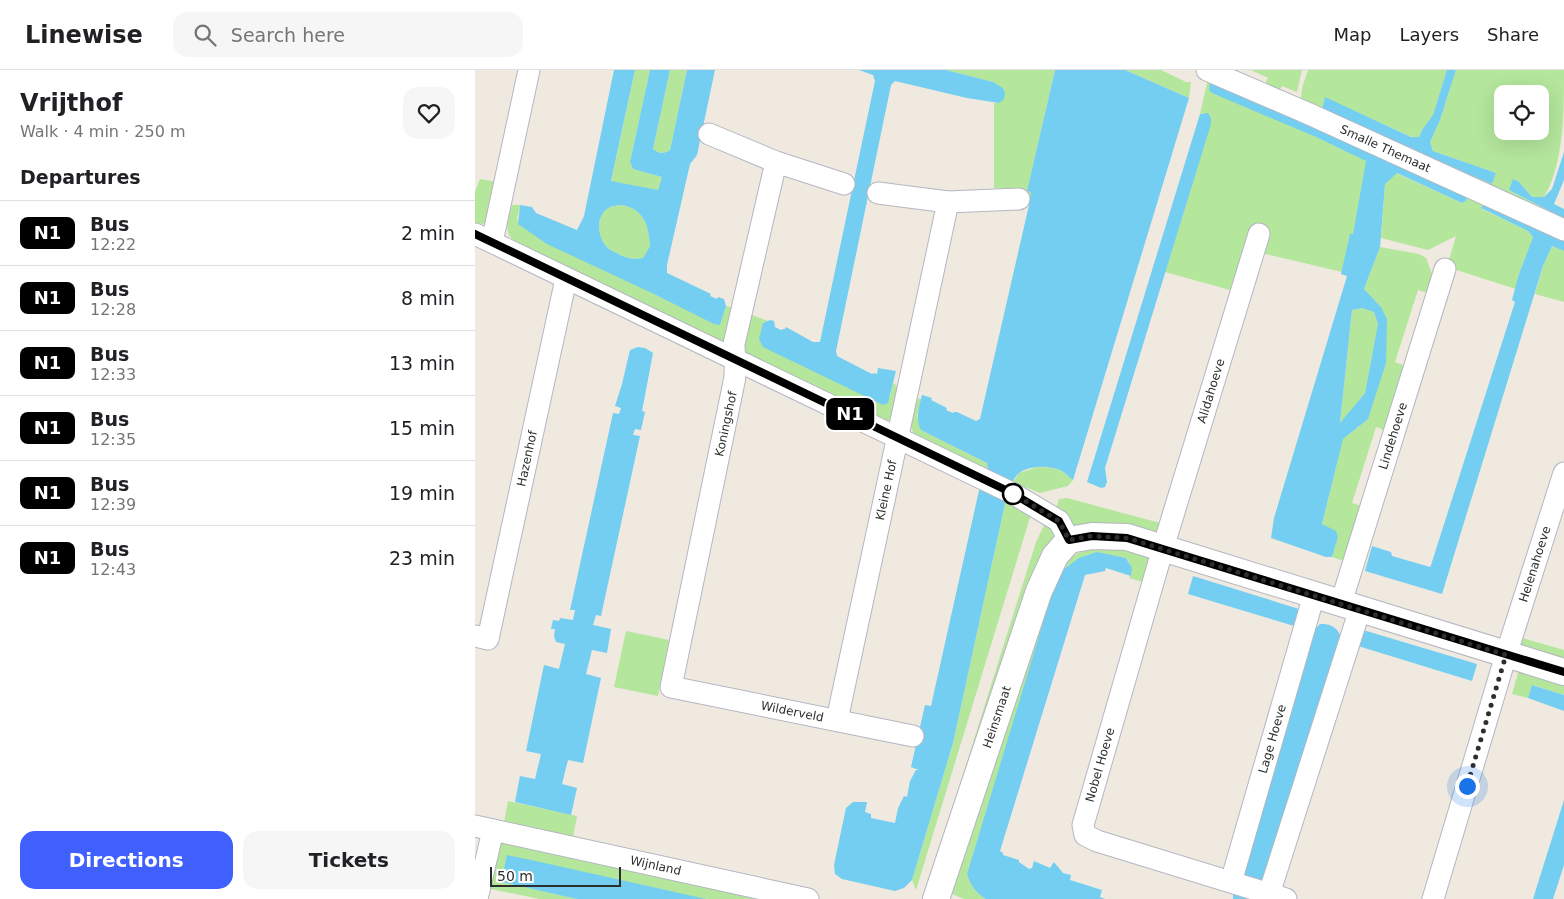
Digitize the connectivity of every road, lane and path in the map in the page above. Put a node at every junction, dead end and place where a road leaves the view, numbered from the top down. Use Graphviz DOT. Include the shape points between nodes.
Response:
graph roads {
  1 [pos="529,70"];
  2 [pos="1207,70"];
  3 [pos="709,134"];
  4 [pos="776,162"];
  5 [pos="844,184"];
  6 [pos="878,193"];
  7 [pos="1019,199"];
  8 [pos="948,202"];
  9 [pos="1564,230"];
  10 [pos="1259,234"];
  11 [pos="484,238"];
  12 [pos="1445,269"];
  13 [pos="566,279"];
  14 [pos="734,358"];
  15 [pos="898,437"];
  16 [pos="1564,473"];
  17 [pos="1069,540"];
  18 [pos="1163,548"];
  19 [pos="1314,595"];
  20 [pos="1350,606"];
  21 [pos="481,637"];
  22 [pos="1506,655"];
  23 [pos="1564,672"];
  24 [pos="671,686"];
  25 [pos="837,720"];
  26 [pos="913,736"];
  27 [pos="484,828"];
  28 [pos="1232,883"];
  29 [pos="1274,895"];
  30 [pos="477,899"];
  31 [pos="807,899"];
  32 [pos="936,899"];
  33 [pos="1433,899"];
  1 -- 11 [label="street"];
  2 -- 9 [label="street, Smalle Themaat"];
  3 -- 4 [label="street"];
  4 -- 5 [label="street"];
  4 -- 14 [label="street, Koningshof" via="734,344"];
  6 -- 8 [label="street"];
  7 -- 8 [label="street"];
  8 -- 15 [label="street, Kleine Hof"];
  10 -- 18 [label="street, Alidahoeve"];
  11 -- 13 [label="street"];
  12 -- 20 [label="street, Lindehoeve"];
  13 -- 14 [label="street"];
  13 -- 21 [label="street, Hazenhof"];
  14 -- 15 [label="street"];
  14 -- 24 [label="street, Koningshof" via="737,368"];
  15 -- 17 [label="street" via="1012,493 1059,521"];
  15 -- 25 [label="street, Kleine Hof"];
  16 -- 22 [label="street, Helenahoeve"];
  17 -- 18 [label="street" via="1092,536 1127,538"];
  17 -- 32 [label="street, Heinsmaat" via="1055,556 1039,591"];
  18 -- 19 [label="street"];
  18 -- 28 [label="street, Nobel Hoeve" via="1083,825 1085,835"];
  19 -- 20 [label="street"];
  19 -- 28 [label="street, Lage Hoeve"];
  20 -- 22 [label="street"];
  20 -- 29 [label="street"];
  22 -- 23 [label="street"];
  22 -- 33 [label="street, Helenahoeve"];
  24 -- 25 [label="street, Wilderveld"];
  25 -- 26 [label="street, Wilderveld"];
  27 -- 30 [label="street"];
  27 -- 31 [label="street, Wijnland"];
  28 -- 29 [label="street"];
}
